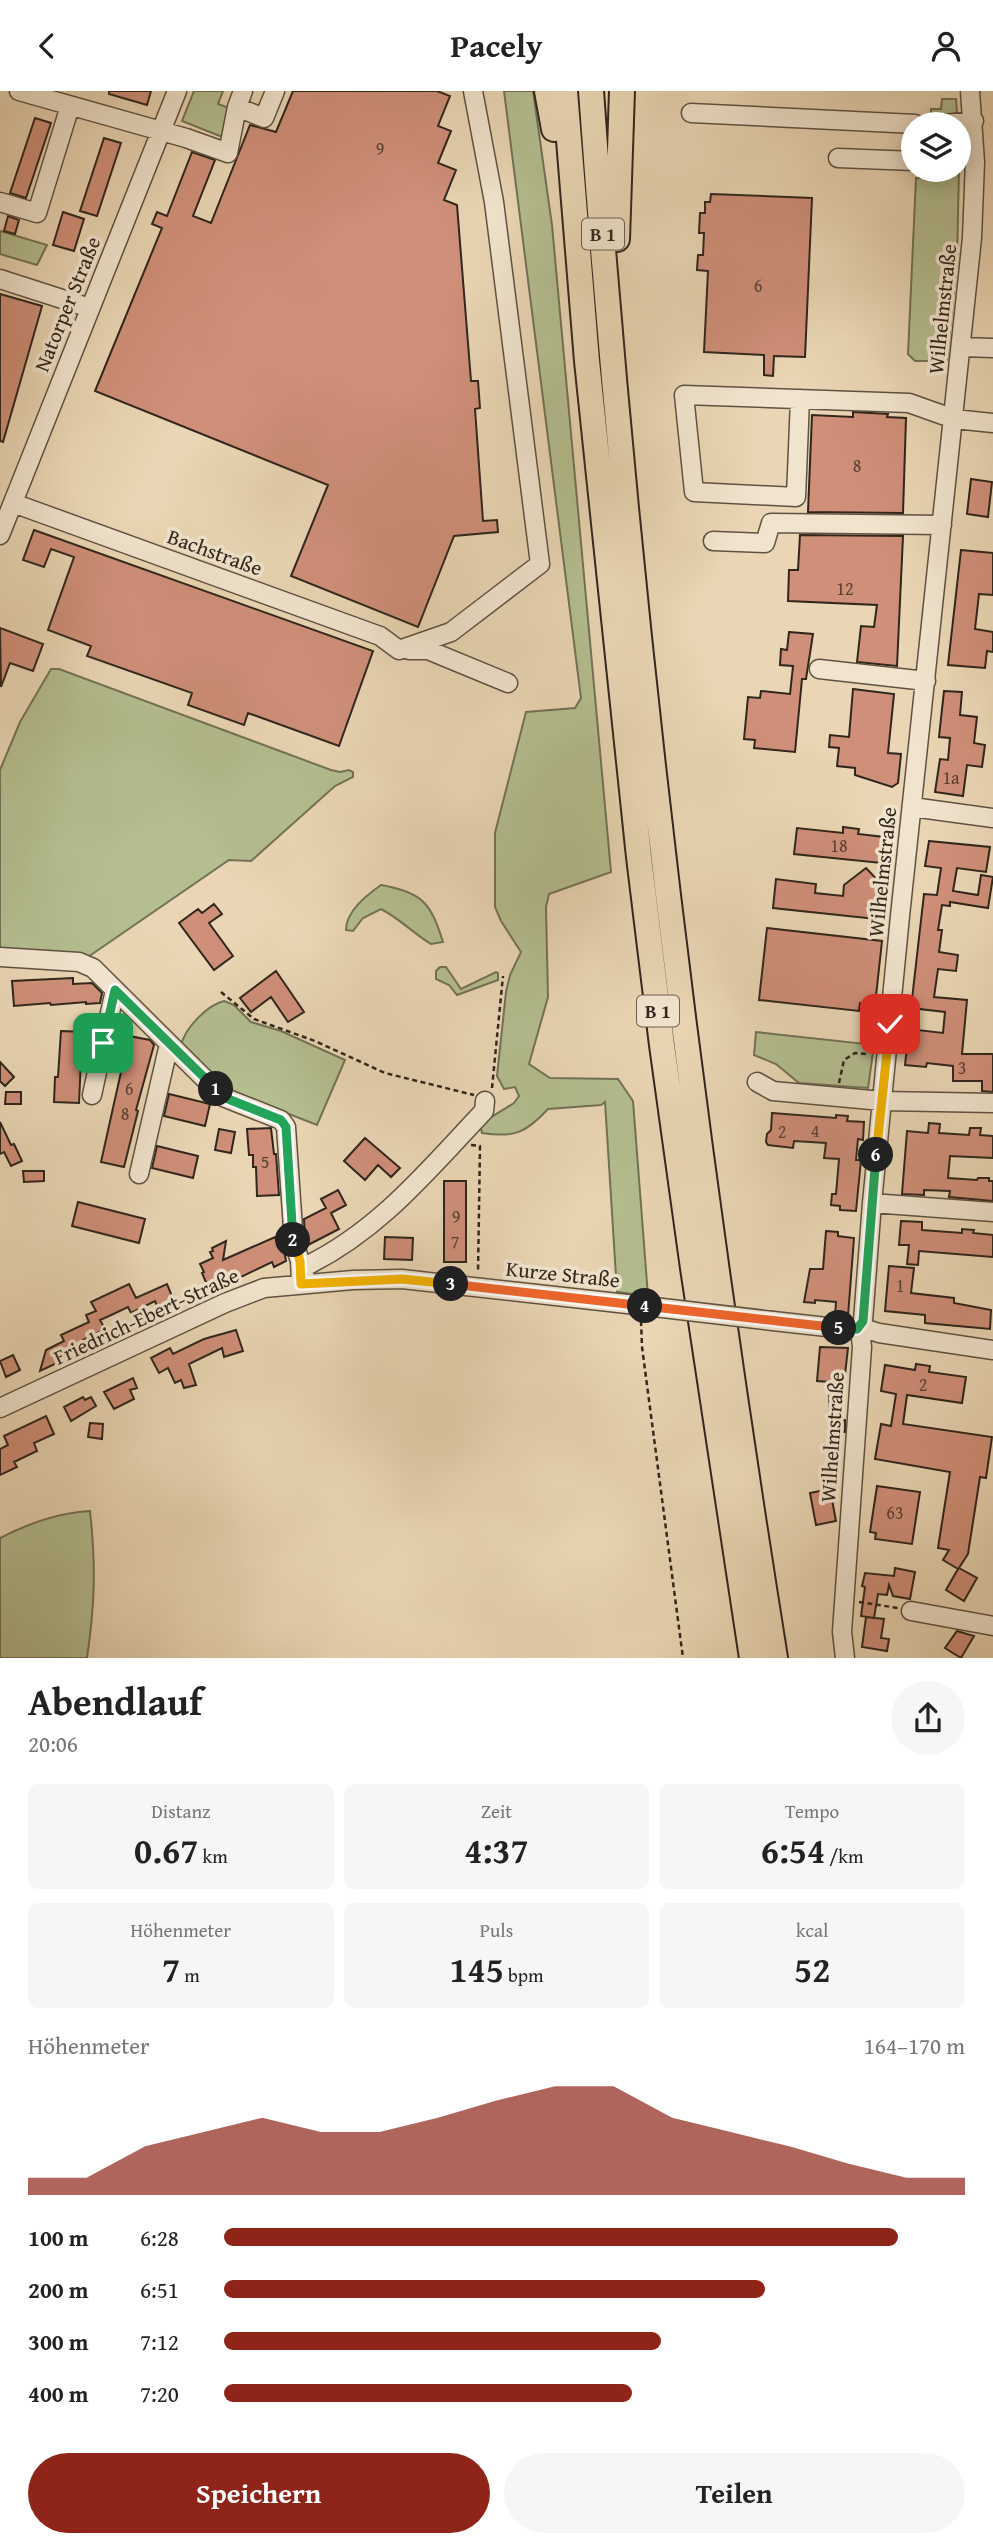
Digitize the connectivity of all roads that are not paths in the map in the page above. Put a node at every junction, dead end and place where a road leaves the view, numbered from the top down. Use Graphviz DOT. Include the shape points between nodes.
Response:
graph roads {
  1 [pos="19,91"];
  2 [pos="177,91"];
  3 [pos="275,91"];
  4 [pos="473,91"];
  5 [pos="547,91"];
  6 [pos="565,91"];
  7 [pos="591,91"];
  8 [pos="622,91"];
  9 [pos="970,91"];
  10 [pos="240,99"];
  11 [pos="69,106"];
  12 [pos="691,113"];
  13 [pos="971,121"];
  14 [pos="974,121"];
  15 [pos="901,123"];
  16 [pos="160,132"];
  17 [pos="971,139"];
  18 [pos="838,158"];
  19 [pos="901,160"];
  20 [pos="569,165"];
  21 [pos="968,182"];
  22 [pos="0,202"];
  23 [pos="0,279"];
  24 [pos="90,308"];
  25 [pos="612,345"];
  26 [pos="962,347"];
  27 [pos="993,348"];
  28 [pos="800,399"];
  29 [pos="954,419"];
  30 [pos="993,423"];
  31 [pos="13,503"];
  32 [pos="942,525"];
  33 [pos="0,535"];
  34 [pos="713,541"];
  35 [pos="399,650"];
  36 [pos="819,669"];
  37 [pos="926,681"];
  38 [pos="509,683"];
  39 [pos="912,807"];
  40 [pos="993,818"];
  41 [pos="0,957"];
  42 [pos="115,990"];
  43 [pos="169,1044"];
  44 [pos="757,1083"];
  45 [pos="92,1095"];
  46 [pos="485,1101"];
  47 [pos="882,1101"];
  48 [pos="993,1103"];
  49 [pos="139,1174"];
  50 [pos="872,1203"];
  51 [pos="993,1212"];
  52 [pos="301,1284"];
  53 [pos="860,1327"];
  54 [pos="993,1350"];
  55 [pos="0,1408"];
  56 [pos="911,1611"];
  57 [pos="993,1626"];
  58 [pos="752,1658"];
  59 [pos="775,1658"];
  60 [pos="845,1658"];
  1 -- 11 [label="street"];
  2 -- 16 [label="street, Natorper Straße"];
  3 -- 10 [label="street" via="264,118"];
  4 -- 35 [label="street" via="495,215 540,564 451,632"];
  5 -- 20 [label="highway" via="556,134"];
  6 -- 20 [label="highway, B 1"];
  7 -- 25 [label="highway, B 1"];
  8 -- 25 [label="highway"];
  9 -- 14 [label="street, Wilhelmstraße"];
  10 -- 16 [label="street" via="228,153"];
  11 -- 16 [label="street"];
  11 -- 22 [label="street" via="37,213"];
  12 -- 15 [label="street"];
  13 -- 14 [label="street"];
  14 -- 17 [label="street, Wilhelmstraße"];
  16 -- 24 [label="street, Natorper Straße"];
  18 -- 19 [label="street"];
  20 -- 58 [label="highway, B 1" via="662,1045"];
  21 -- 26 [label="street, Wilhelmstraße" via="972,238"];
  23 -- 24 [label="street"];
  24 -- 31 [label="street, Natorper Straße"];
  25 -- 59 [label="highway, B 1" via="631,568 691,1075"];
  26 -- 27 [label="street"];
  26 -- 29 [label="street, Wilhelmstraße"];
  28 -- 28 [label="street" via="684,395 694,492 796,497"];
  28 -- 29 [label="street" via="909,403"];
  29 -- 30 [label="street"];
  29 -- 32 [label="street, Wilhelmstraße"];
  31 -- 33 [label="street, Natorper Straße"];
  31 -- 35 [label="street, Bachstraße" via="380,636"];
  32 -- 34 [label="street" via="771,523 765,543"];
  32 -- 37 [label="street, Wilhelmstraße"];
  35 -- 38 [label="street" via="428,650"];
  36 -- 37 [label="street"];
  37 -- 39 [label="street, Wilhelmstraße"];
  39 -- 40 [label="street"];
  39 -- 47 [label="street, Wilhelmstraße"];
  41 -- 42 [label="street" via="79,962 93,968"];
  42 -- 43 [label="street"];
  42 -- 45 [label="street"];
  43 -- 49 [label="street"];
  43 -- 52 [label="street" via="223,1097 281,1120 286,1127"];
  44 -- 47 [label="street" via="773,1091"];
  46 -- 52 [label="street" via="484,1111 398,1202 347,1245 306,1266"];
  47 -- 48 [label="street"];
  47 -- 50 [label="street, Wilhelmstraße"];
  50 -- 51 [label="street"];
  50 -- 53 [label="street, Wilhelmstraße"];
  52 -- 53 [label="street, Kurze Straße, bridge" via="402,1279"];
  52 -- 55 [label="street, Friedrich-Ebert-Straße" via="264,1288 225,1303"];
  53 -- 54 [label="street, Kurze Straße"];
  53 -- 60 [label="street, Wilhelmstraße" via="841,1638"];
  56 -- 57 [label="street"];
}
